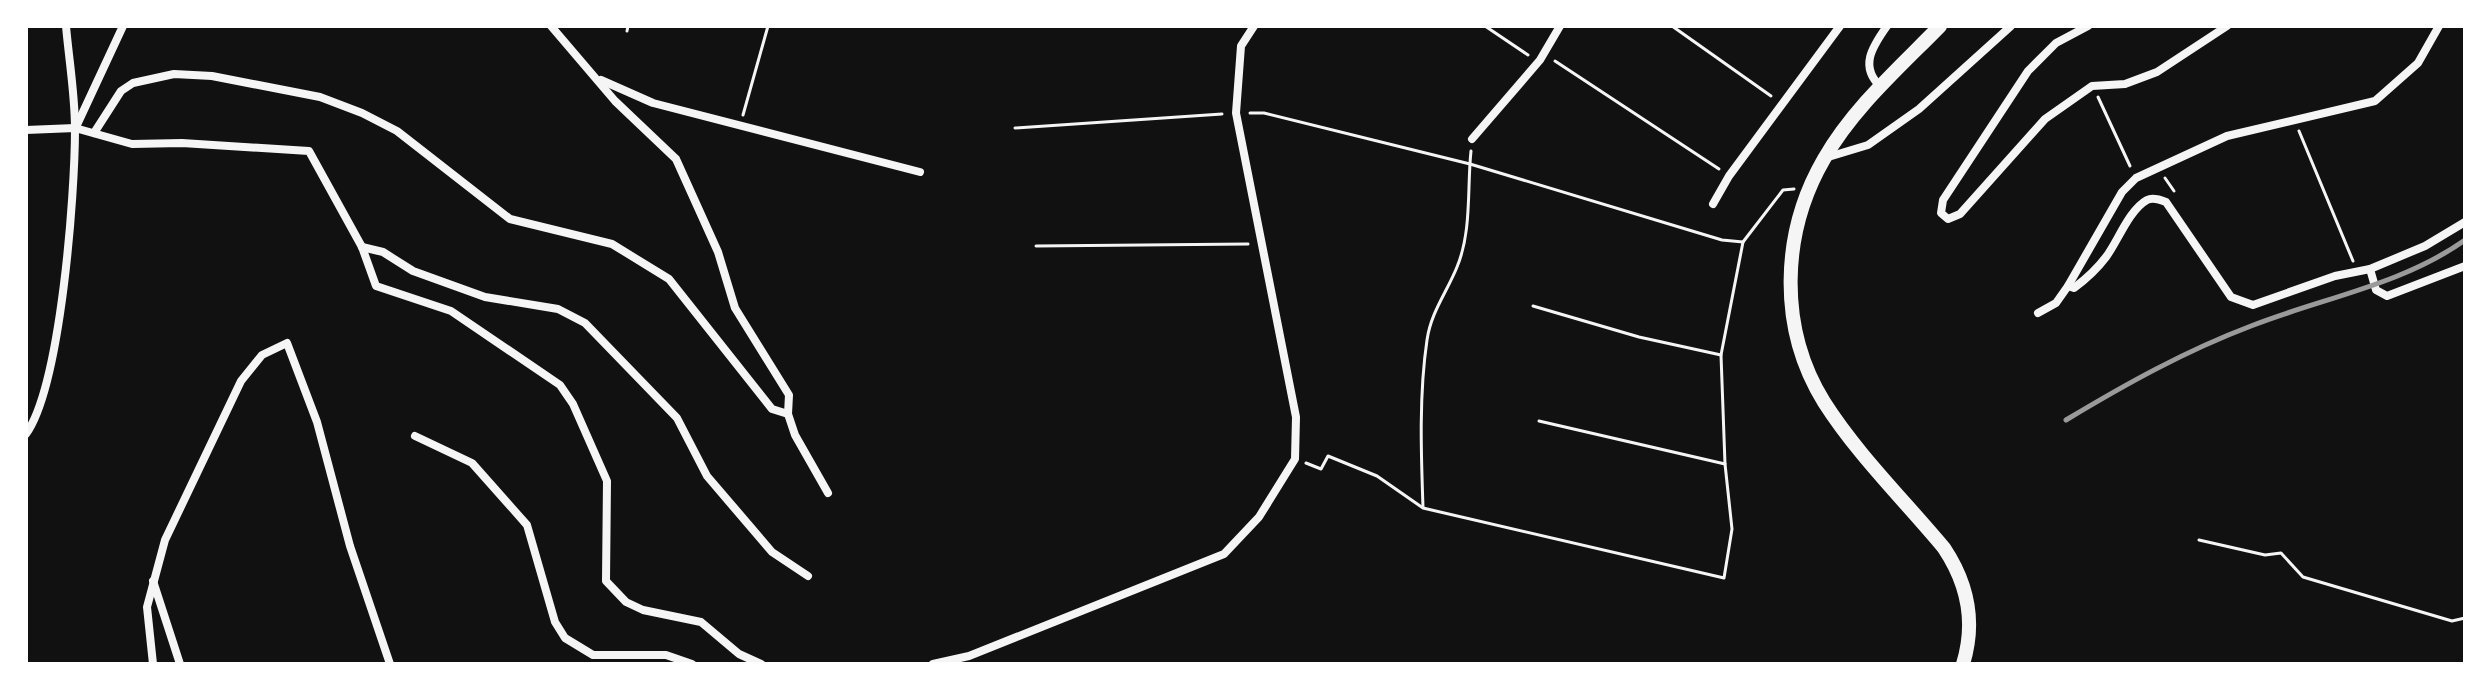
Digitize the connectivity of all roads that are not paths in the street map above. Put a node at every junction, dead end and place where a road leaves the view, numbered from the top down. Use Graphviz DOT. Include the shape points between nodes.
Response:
graph roads {
  1 [pos="66,26"];
  2 [pos="123,26"];
  3 [pos="551,26"];
  4 [pos="1254,26"];
  5 [pos="1560,26"];
  6 [pos="1840,26"];
  7 [pos="1887,26"];
  8 [pos="1940,26"];
  9 [pos="2011,26"];
  10 [pos="2088,26"];
  11 [pos="2227,26"];
  12 [pos="2439,26"];
  13 [pos="597,79"];
  14 [pos="1881,87"];
  15 [pos="75,128"];
  16 [pos="26,130"];
  17 [pos="94,133"];
  18 [pos="1472,139"];
  19 [pos="1824,159"];
  20 [pos="920,172"];
  21 [pos="1713,204"];
  22 [pos="2465,222"];
  23 [pos="362,247"];
  24 [pos="2465,266"];
  25 [pos="2370,269"];
  26 [pos="2068,286"];
  27 [pos="2038,313"];
  28 [pos="788,414"];
  29 [pos="26,434"];
  30 [pos="415,436"];
  31 [pos="828,493"];
  32 [pos="808,576"];
  33 [pos="152,579"];
  34 [pos="153,664"];
  35 [pos="180,664"];
  36 [pos="390,664"];
  37 [pos="692,664"];
  38 [pos="761,664"];
  39 [pos="933,664"];
  40 [pos="1963,664"];
  1 -- 15 [label="street"];
  2 -- 15 [label="street"];
  3 -- 13 [label="street"];
  4 -- 39 [label="street" via="1241,46 1236,113 1296,417 1295,459 1259,517 1224,554 969,656"];
  5 -- 18 [label="street" via="1540,60"];
  6 -- 21 [label="street" via="1780,103"];
  7 -- 14 [label="street" via="1868,65 1870,77"];
  8 -- 14 [label="highway"];
  9 -- 19 [label="street" via="1919,109 1868,145"];
  10 -- 11 [label="street" via="2056,43 2028,71 1943,200 1941,213 1948,219 1960,214 2045,119 2092,86 2125,84 2157,72"];
  12 -- 26 [label="street" via="2418,63 2375,101 2227,136 2136,178 2122,192"];
  13 -- 20 [label="street" via="653,103"];
  13 -- 28 [label="street" via="676,159 718,252 735,308 789,395"];
  14 -- 19 [label="highway"];
  15 -- 16 [label="street"];
  15 -- 17 [label="street"];
  15 -- 29 [label="street" via="52,357"];
  17 -- 23 [label="street" via="132,144 302,148 315,158"];
  17 -- 28 [label="street" via="121,91 174,74 320,97 362,113 397,131 510,219 612,244 669,279 772,409"];
  19 -- 40 [label="highway" via="1797,228 1790,283 1801,352 1837,421 1959,572 1970,621"];
  22 -- 25 [label="street"];
  23 -- 32 [label="street" via="485,297 558,309 585,323 677,418 707,476 772,552"];
  23 -- 38 [label="street" via="376,286 451,311 565,391 607,481 604,572 615,593 643,610 701,622 739,654"];
  24 -- 25 [label="street" via="2387,296 2376,290"];
  25 -- 26 [label="street" via="2253,305 2239,303 2166,202 2158,199 2147,200 2105,258 2074,288"];
  26 -- 27 [label="street" via="2056,303"];
  28 -- 31 [label="street"];
  30 -- 37 [label="street" via="472,463 527,525 555,622 565,638 593,655 666,655"];
  33 -- 34 [label="street" via="147,615"];
  33 -- 35 [label="street"];
  33 -- 36 [label="street" via="165,540 241,381 262,355 287,343 317,422 350,546"];
}
